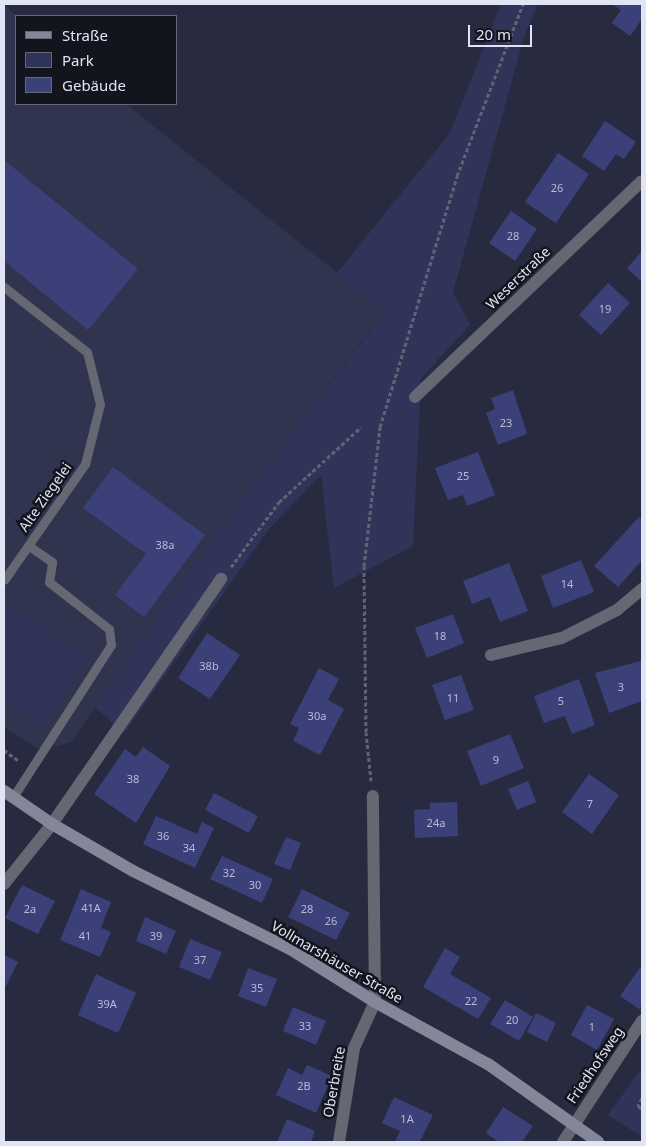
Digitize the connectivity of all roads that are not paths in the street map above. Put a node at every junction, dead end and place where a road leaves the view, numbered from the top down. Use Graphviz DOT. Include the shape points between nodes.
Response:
graph roads {
  1 [pos="642,181"];
  2 [pos="4,287"];
  3 [pos="415,397"];
  4 [pos="28,545"];
  5 [pos="221,579"];
  6 [pos="4,580"];
  7 [pos="642,589"];
  8 [pos="491,655"];
  9 [pos="8,794"];
  10 [pos="373,796"];
  11 [pos="52,824"];
  12 [pos="4,884"];
  13 [pos="375,1002"];
  14 [pos="642,1021"];
  15 [pos="572,1125"];
  16 [pos="339,1142"];
  17 [pos="563,1142"];
  18 [pos="598,1142"];
  1 -- 3 [label="street, Weserstraße"];
  2 -- 4 [label="lane, Alte Ziegelei" via="87,352 100,404 85,464"];
  4 -- 6 [label="lane, Alte Ziegelei"];
  4 -- 9 [label="lane" via="52,562 48,582 109,629 111,644"];
  5 -- 11 [label="street"];
  7 -- 8 [label="street" via="617,610 562,638"];
  9 -- 11 [label="main road, Vollmarshäuser Straße"];
  10 -- 13 [label="street"];
  11 -- 12 [label="street"];
  11 -- 13 [label="main road, Vollmarshäuser Straße" via="132,871 290,949"];
  13 -- 15 [label="main road, Vollmarshäuser Straße" via="488,1064"];
  13 -- 16 [label="street, Oberbreite" via="354,1048"];
  14 -- 15 [label="street, Friedhofsweg"];
  15 -- 17 [label="street, Friedhofsweg"];
  15 -- 18 [label="main road, Vollmarshäuser Straße"];
}
